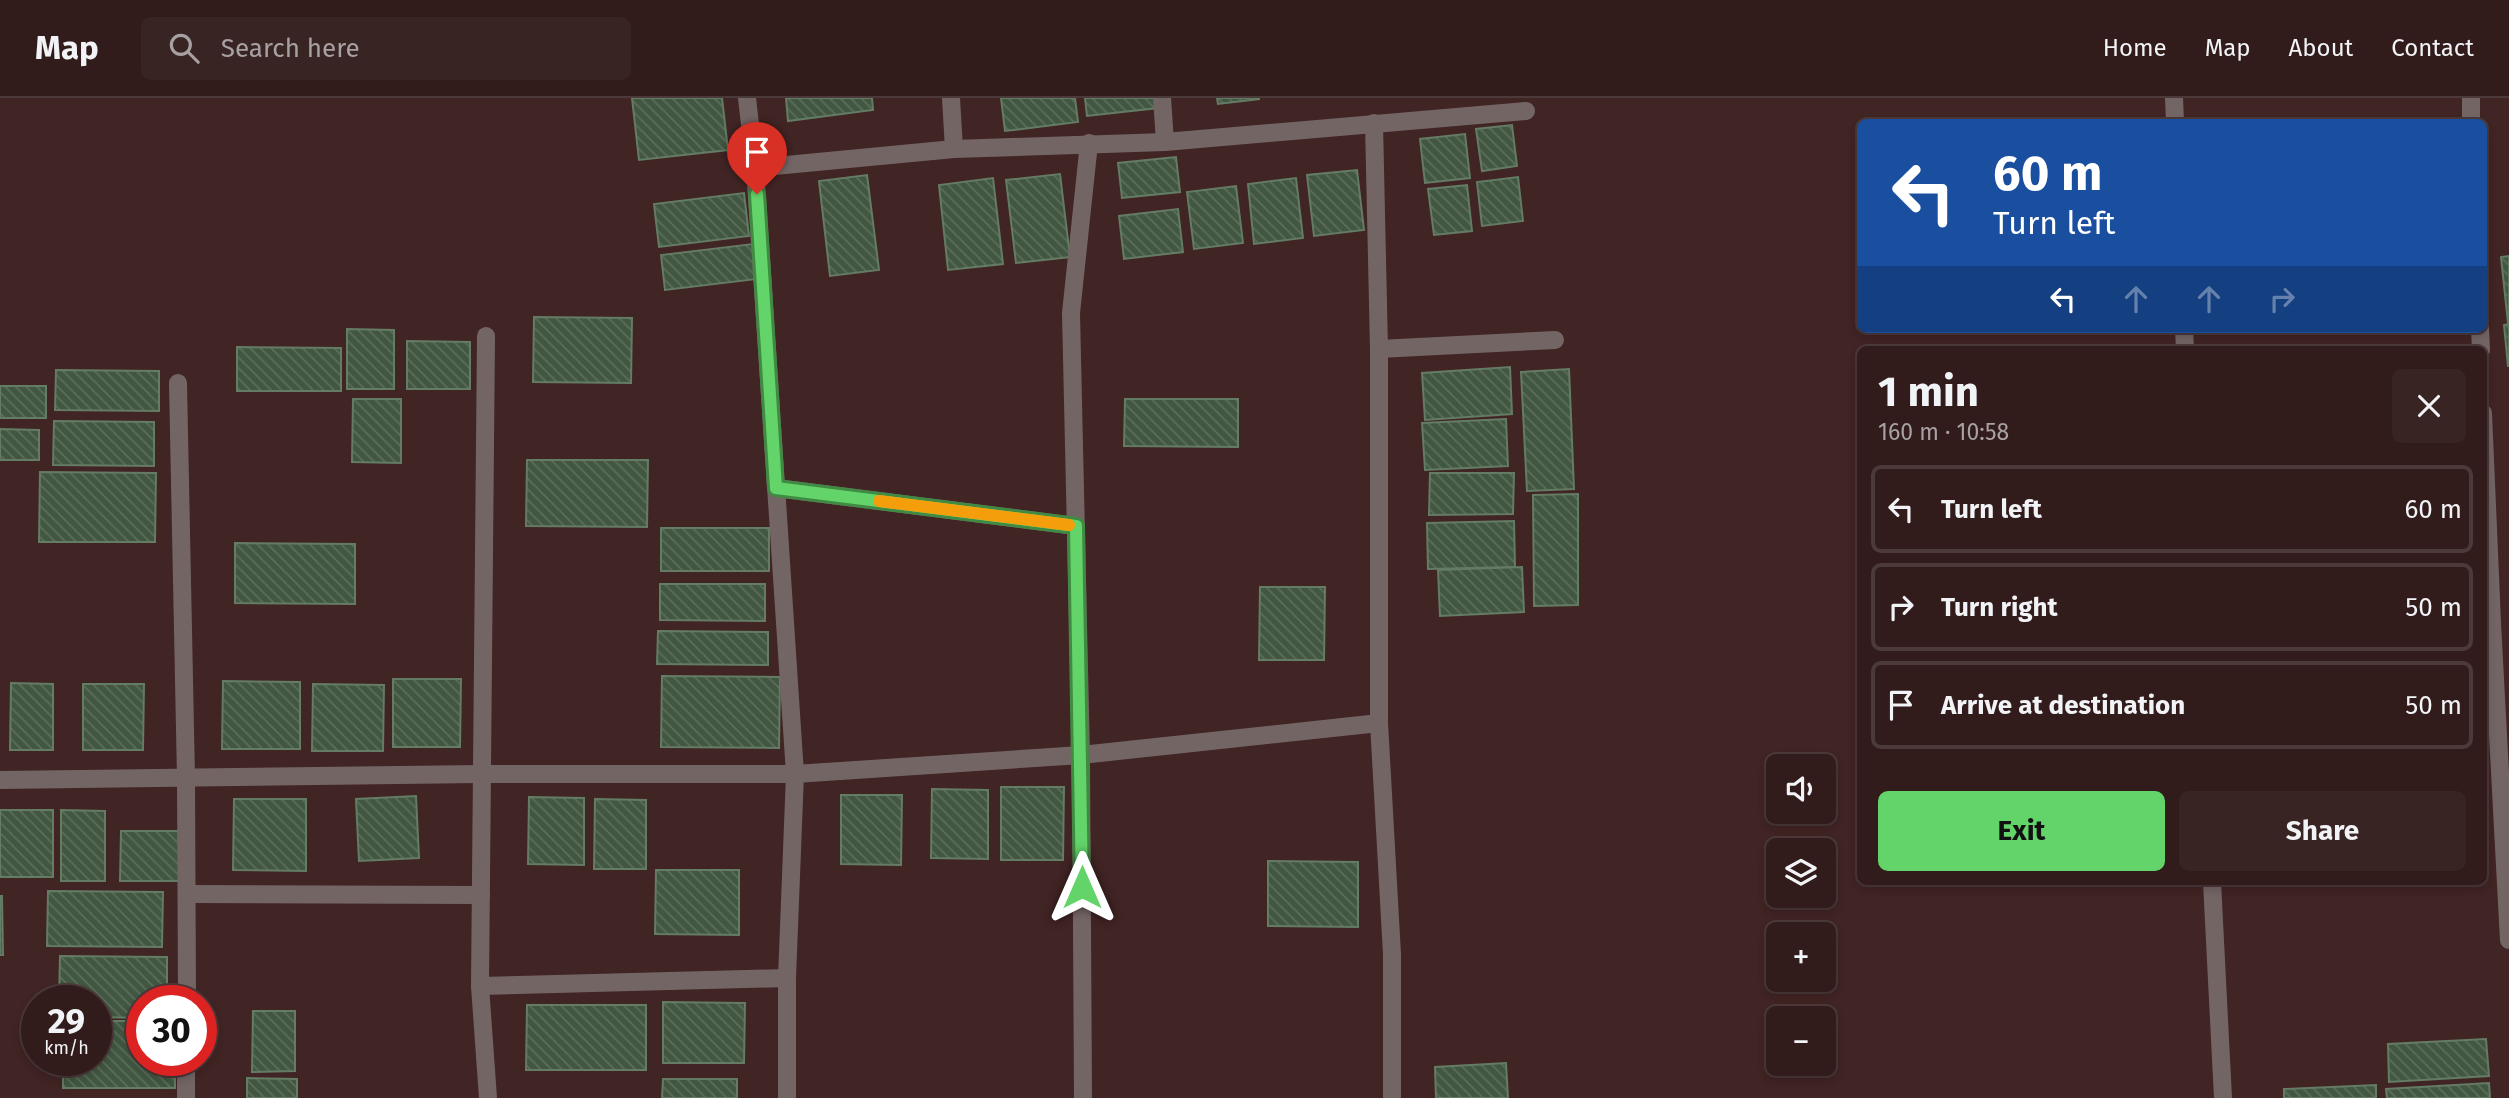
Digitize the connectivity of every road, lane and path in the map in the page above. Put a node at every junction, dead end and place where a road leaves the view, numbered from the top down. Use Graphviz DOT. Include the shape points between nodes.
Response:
graph roads {
  1 [pos="747,98"];
  2 [pos="951,98"];
  3 [pos="1162,98"];
  4 [pos="2174,98"];
  5 [pos="2470,98"];
  6 [pos="1526,111"];
  7 [pos="2175,119"];
  8 [pos="2472,119"];
  9 [pos="1374,123"];
  10 [pos="1165,142"];
  11 [pos="1089,143"];
  12 [pos="954,149"];
  13 [pos="755,167"];
  14 [pos="486,335"];
  15 [pos="1555,340"];
  16 [pos="1379,349"];
  17 [pos="178,383"];
  18 [pos="2487,483"];
  19 [pos="776,488"];
  20 [pos="1076,526"];
  21 [pos="2495,623"];
  22 [pos="1379,723"];
  23 [pos="1081,755"];
  24 [pos="481,774"];
  25 [pos="795,774"];
  26 [pos="186,778"];
  27 [pos="0,780"];
  28 [pos="2212,885"];
  29 [pos="187,894"];
  30 [pos="481,895"];
  31 [pos="2509,940"];
  32 [pos="787,978"];
  33 [pos="187,985"];
  34 [pos="480,986"];
  35 [pos="186,1076"];
  36 [pos="186,1098"];
  37 [pos="488,1098"];
  38 [pos="787,1098"];
  39 [pos="1083,1098"];
  40 [pos="1392,1098"];
  41 [pos="2223,1098"];
  1 -- 13 [label="street"];
  2 -- 12 [label="street"];
  3 -- 10 [label="street"];
  4 -- 7 [label="street"];
  5 -- 8 [label="street"];
  6 -- 9 [label="street"];
  9 -- 10 [label="street"];
  9 -- 16 [label="street"];
  10 -- 11 [label="street"];
  11 -- 12 [label="street"];
  11 -- 20 [label="street" via="1071,313"];
  12 -- 13 [label="street"];
  13 -- 19 [label="street"];
  14 -- 24 [label="street"];
  15 -- 16 [label="street"];
  16 -- 22 [label="street"];
  17 -- 26 [label="street"];
  18 -- 21 [label="street"];
  19 -- 20 [label="street"];
  19 -- 25 [label="street"];
  20 -- 23 [label="street"];
  21 -- 31 [label="street"];
  22 -- 23 [label="street"];
  22 -- 40 [label="street" via="1392,954"];
  23 -- 25 [label="street"];
  23 -- 39 [label="street"];
  24 -- 25 [label="street"];
  24 -- 26 [label="street"];
  24 -- 30 [label="street"];
  25 -- 32 [label="street"];
  26 -- 27 [label="street"];
  26 -- 29 [label="street"];
  28 -- 41 [label="street"];
  29 -- 30 [label="street"];
  29 -- 33 [label="street"];
  30 -- 34 [label="street"];
  32 -- 34 [label="street"];
  32 -- 38 [label="street"];
  34 -- 37 [label="street"];
  35 -- 36 [label="street"];
}
